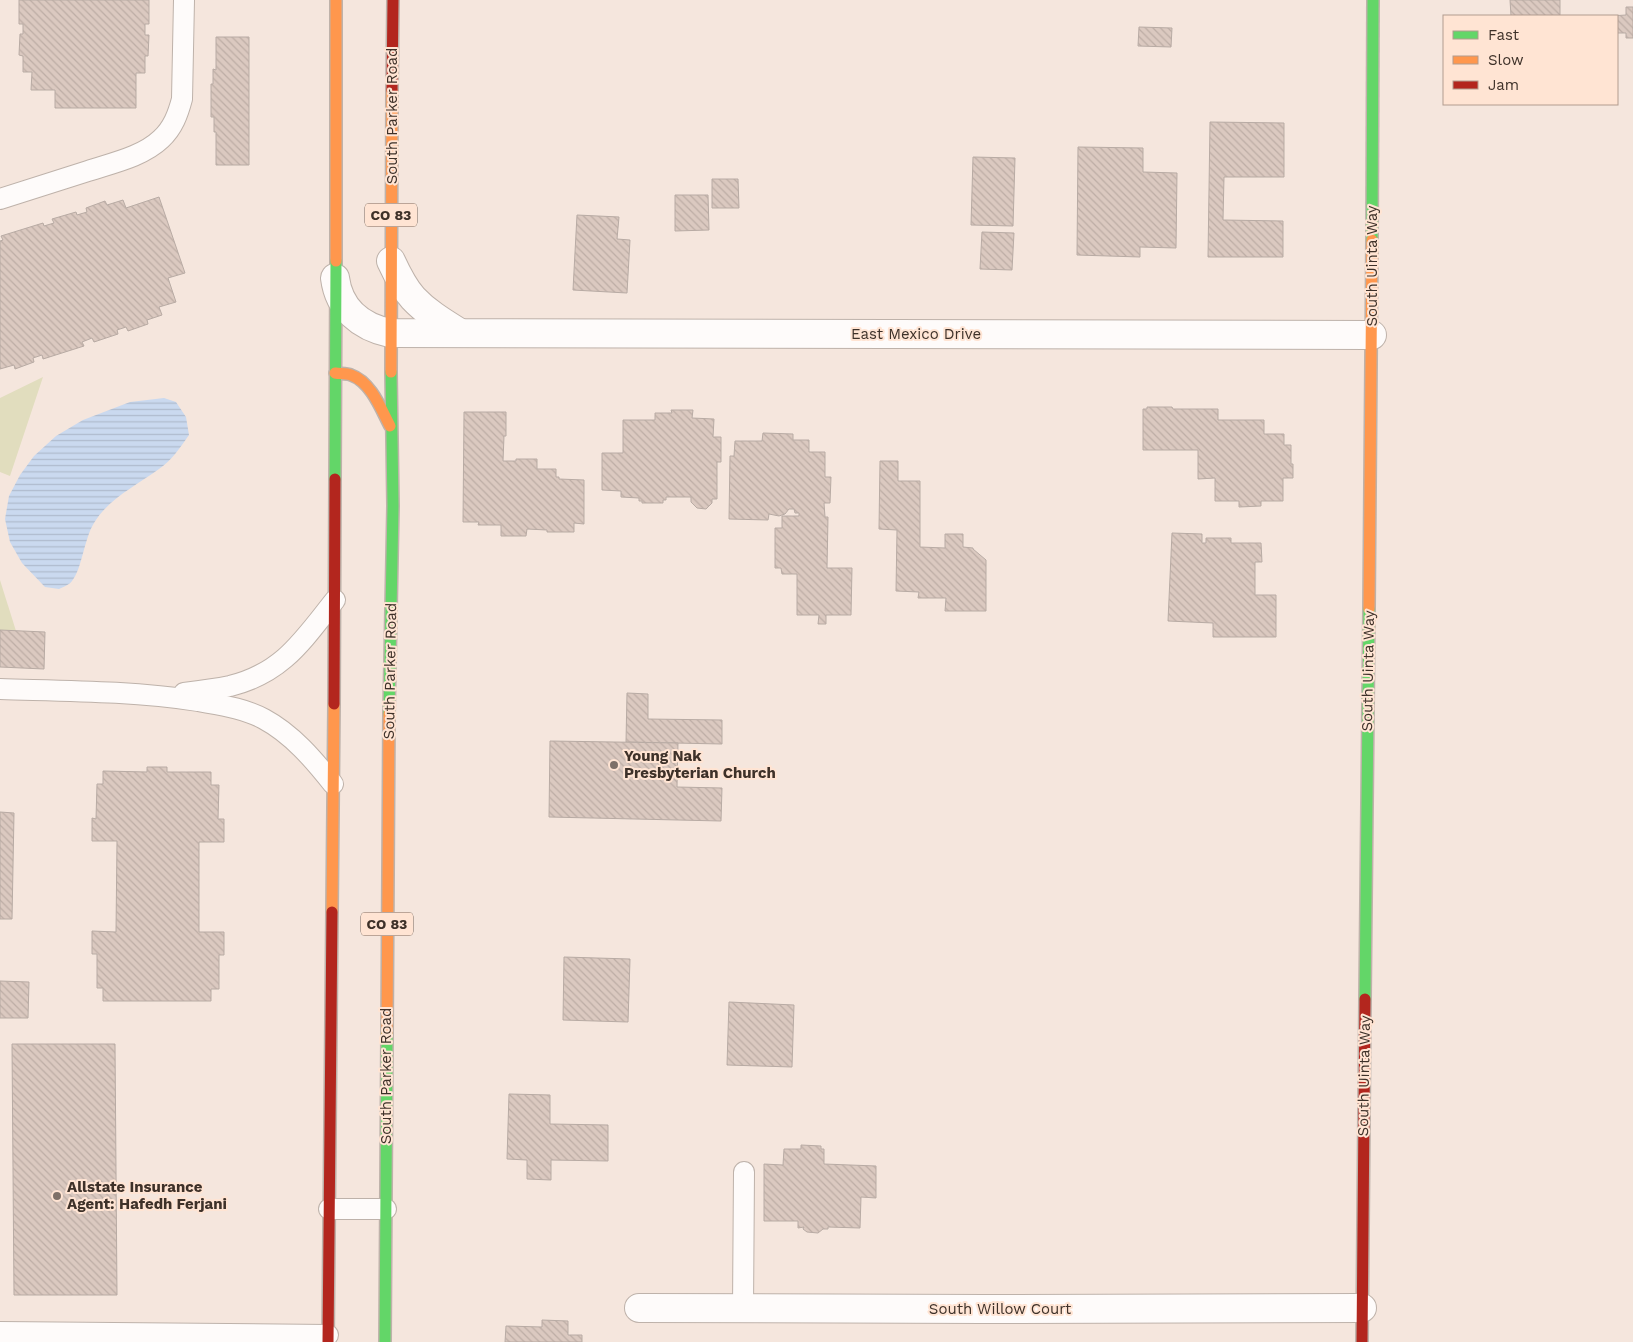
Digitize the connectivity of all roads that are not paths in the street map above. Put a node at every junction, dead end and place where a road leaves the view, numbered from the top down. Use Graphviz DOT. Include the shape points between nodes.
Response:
graph roads {
  1 [pos="184,0"];
  2 [pos="336,0"];
  3 [pos="392,0"];
  4 [pos="1373,0"];
  5 [pos="0,199"];
  6 [pos="391,261"];
  7 [pos="335,276"];
  8 [pos="390,333"];
  9 [pos="460,333"];
  10 [pos="1372,335"];
  11 [pos="335,373"];
  12 [pos="392,430"];
  13 [pos="335,600"];
  14 [pos="0,689"];
  15 [pos="165,696"];
  16 [pos="333,784"];
  17 [pos="744,1172"];
  18 [pos="329,1209"];
  19 [pos="386,1209"];
  20 [pos="638,1308"];
  21 [pos="743,1308"];
  22 [pos="1362,1308"];
  23 [pos="0,1332"];
  24 [pos="328,1338"];
  25 [pos="385,1342"];
  26 [pos="1362,1342"];
  1 -- 5 [label="lane" via="182,99 177,117 162,138 150,148 128,158"];
  2 -- 7 [label="main road"];
  3 -- 6 [label="main road, South Parker Road / CO 83"];
  4 -- 10 [label="main road, South Uinta Way"];
  6 -- 8 [label="main road, South Parker Road / CO 83"];
  6 -- 9 [label="street" via="412,297"];
  7 -- 8 [label="street, East Mexico Drive" via="336,287 351,313 364,324"];
  7 -- 11 [label="main road"];
  8 -- 9 [label="street, East Mexico Drive"];
  8 -- 12 [label="main road, South Parker Road / CO 83"];
  9 -- 10 [label="street, East Mexico Drive"];
  10 -- 22 [label="main road, South Uinta Way"];
  11 -- 12 [label="main road" via="352,376 362,382"];
  11 -- 13 [label="main road"];
  12 -- 19 [label="main road, South Parker Road / CO 83"];
  13 -- 15 [label="lane" via="303,641 271,670 232,685"];
  13 -- 16 [label="main road"];
  14 -- 15 [label="lane"];
  15 -- 16 [label="lane" via="245,710 264,719 294,742"];
  16 -- 18 [label="main road"];
  17 -- 21 [label="lane"];
  18 -- 19 [label="lane"];
  18 -- 24 [label="main road"];
  19 -- 25 [label="main road, South Parker Road / CO 83"];
  20 -- 21 [label="street, South Willow Court"];
  21 -- 22 [label="street, South Willow Court"];
  22 -- 26 [label="main road, South Uinta Way"];
  23 -- 24 [label="lane"];
}
